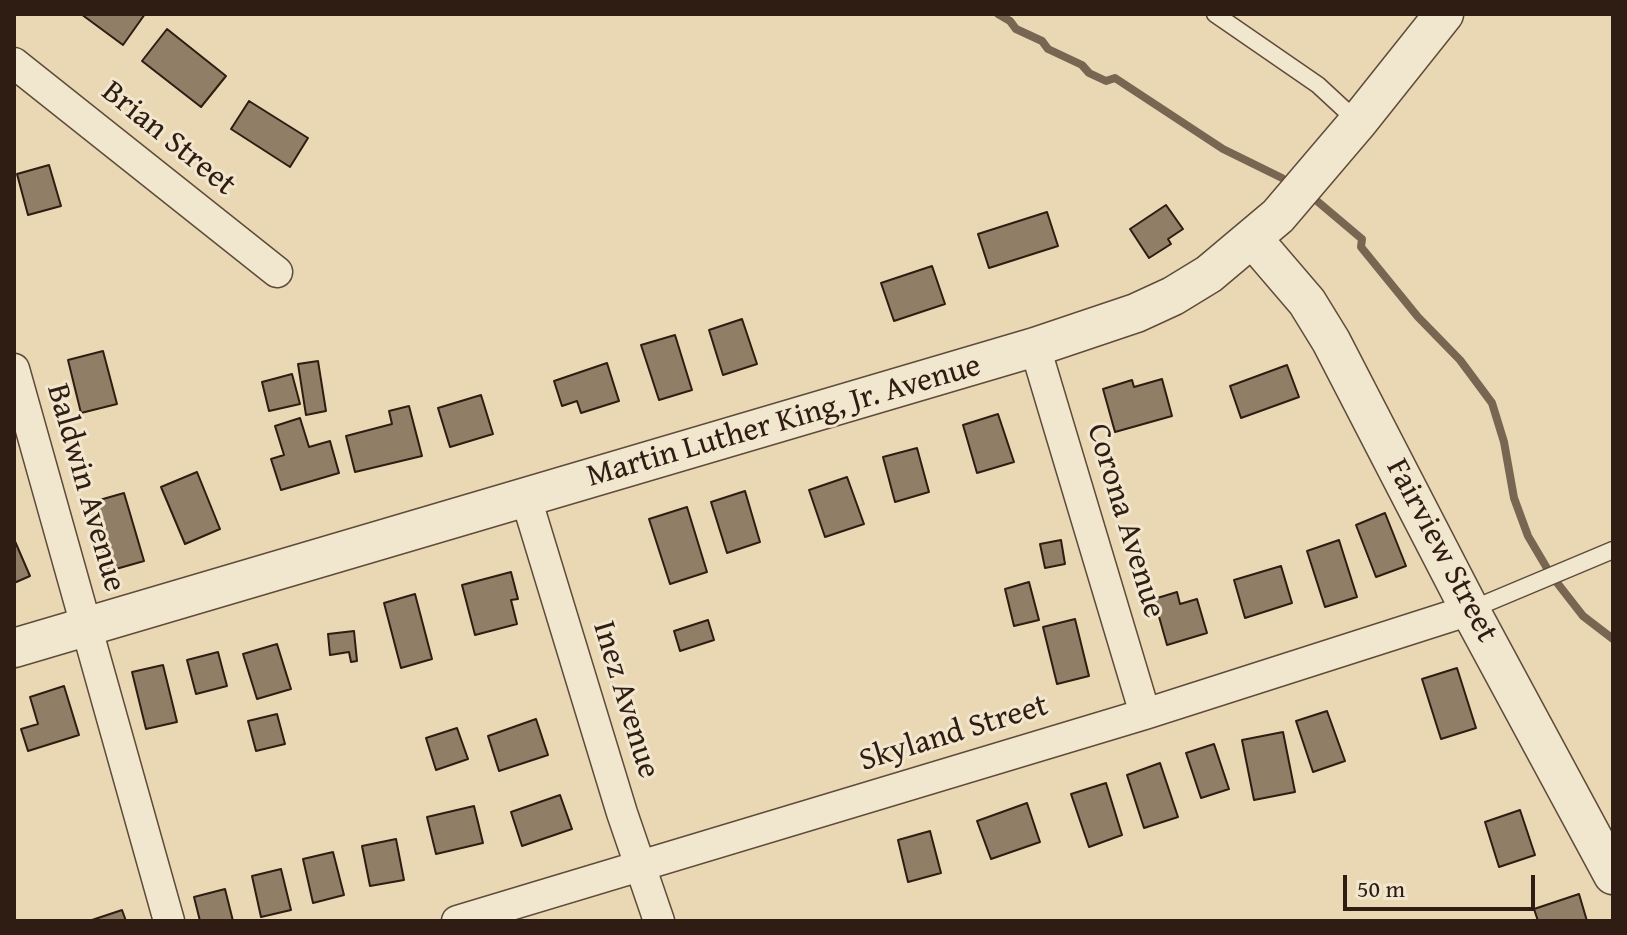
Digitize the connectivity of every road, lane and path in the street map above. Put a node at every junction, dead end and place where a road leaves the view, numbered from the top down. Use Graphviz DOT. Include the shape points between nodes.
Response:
graph roads {
  1 [pos="1215,14"];
  2 [pos="1444,14"];
  3 [pos="14,63"];
  4 [pos="1358,122"];
  5 [pos="1253,239"];
  6 [pos="277,272"];
  7 [pos="1035,347"];
  8 [pos="14,369"];
  9 [pos="526,498"];
  10 [pos="1613,550"];
  11 [pos="1470,610"];
  12 [pos="86,626"];
  13 [pos="14,648"];
  14 [pos="1145,714"];
  15 [pos="640,866"];
  16 [pos="1613,875"];
  17 [pos="169,921"];
  18 [pos="457,921"];
  19 [pos="659,921"];
  1 -- 4 [label="lane" via="1318,85"];
  2 -- 4 [label="street, Martin Luther King, Jr. Avenue"];
  3 -- 6 [label="street, Brian Street"];
  4 -- 5 [label="street, Martin Luther King, Jr. Avenue"];
  5 -- 7 [label="street, Martin Luther King, Jr. Avenue" via="1173,296"];
  5 -- 11 [label="street, Fairview Street" via="1307,302 1331,341"];
  7 -- 9 [label="street, Martin Luther King, Jr. Avenue"];
  7 -- 14 [label="street, Corona Avenue"];
  8 -- 12 [label="street, Baldwin Avenue"];
  9 -- 12 [label="street, Martin Luther King, Jr. Avenue"];
  9 -- 15 [label="street, Inez Avenue"];
  10 -- 11 [label="lane"];
  11 -- 14 [label="street, Skyland Street"];
  11 -- 16 [label="street, Fairview Street"];
  12 -- 13 [label="street, Martin Luther King, Jr. Avenue"];
  12 -- 17 [label="street, Baldwin Avenue"];
  14 -- 15 [label="street, Skyland Street"];
  15 -- 18 [label="street, Skyland Street"];
  15 -- 19 [label="street, Inez Avenue"];
}
